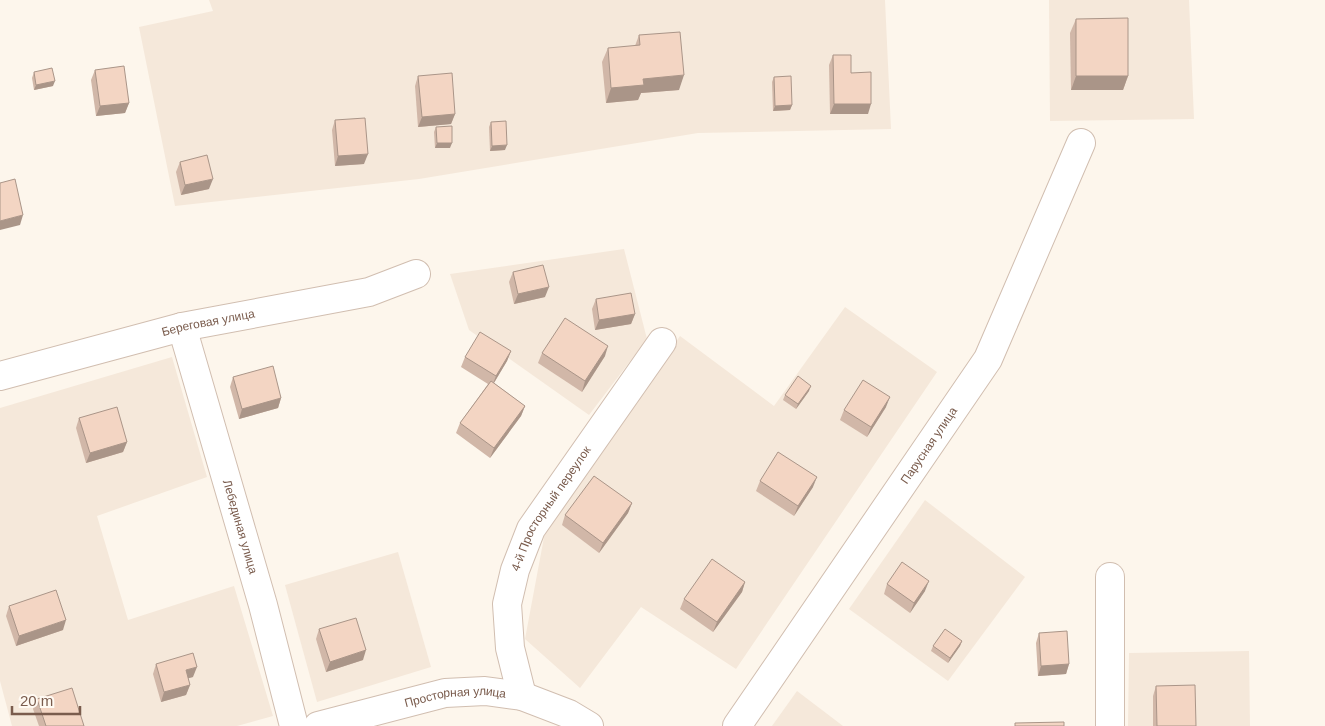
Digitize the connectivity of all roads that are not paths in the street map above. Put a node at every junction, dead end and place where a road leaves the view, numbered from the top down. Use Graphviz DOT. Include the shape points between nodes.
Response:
graph roads {
  1 [pos="1081,142"];
  2 [pos="416,274"];
  3 [pos="182,327"];
  4 [pos="662,342"];
  5 [pos="0,376"];
  6 [pos="1110,578"];
  7 [pos="522,696"];
  8 [pos="294,726"];
  9 [pos="318,726"];
  10 [pos="589,726"];
  11 [pos="737,726"];
  12 [pos="1110,726"];
  1 -- 11 [label="street, Парусная улица" via="988,359"];
  2 -- 3 [label="street, Береговая улица" via="369,292"];
  3 -- 5 [label="street, Береговая улица"];
  3 -- 8 [label="street, Лебединая улица" via="264,605"];
  4 -- 7 [label="street, 4-й Просторный переулок" via="531,528 515,570 507,604 510,648"];
  6 -- 12 [label="street"];
  7 -- 9 [label="street, Просторная улица" via="485,691 445,694"];
  7 -- 10 [label="street, Просторная улица" via="569,714"];
}
